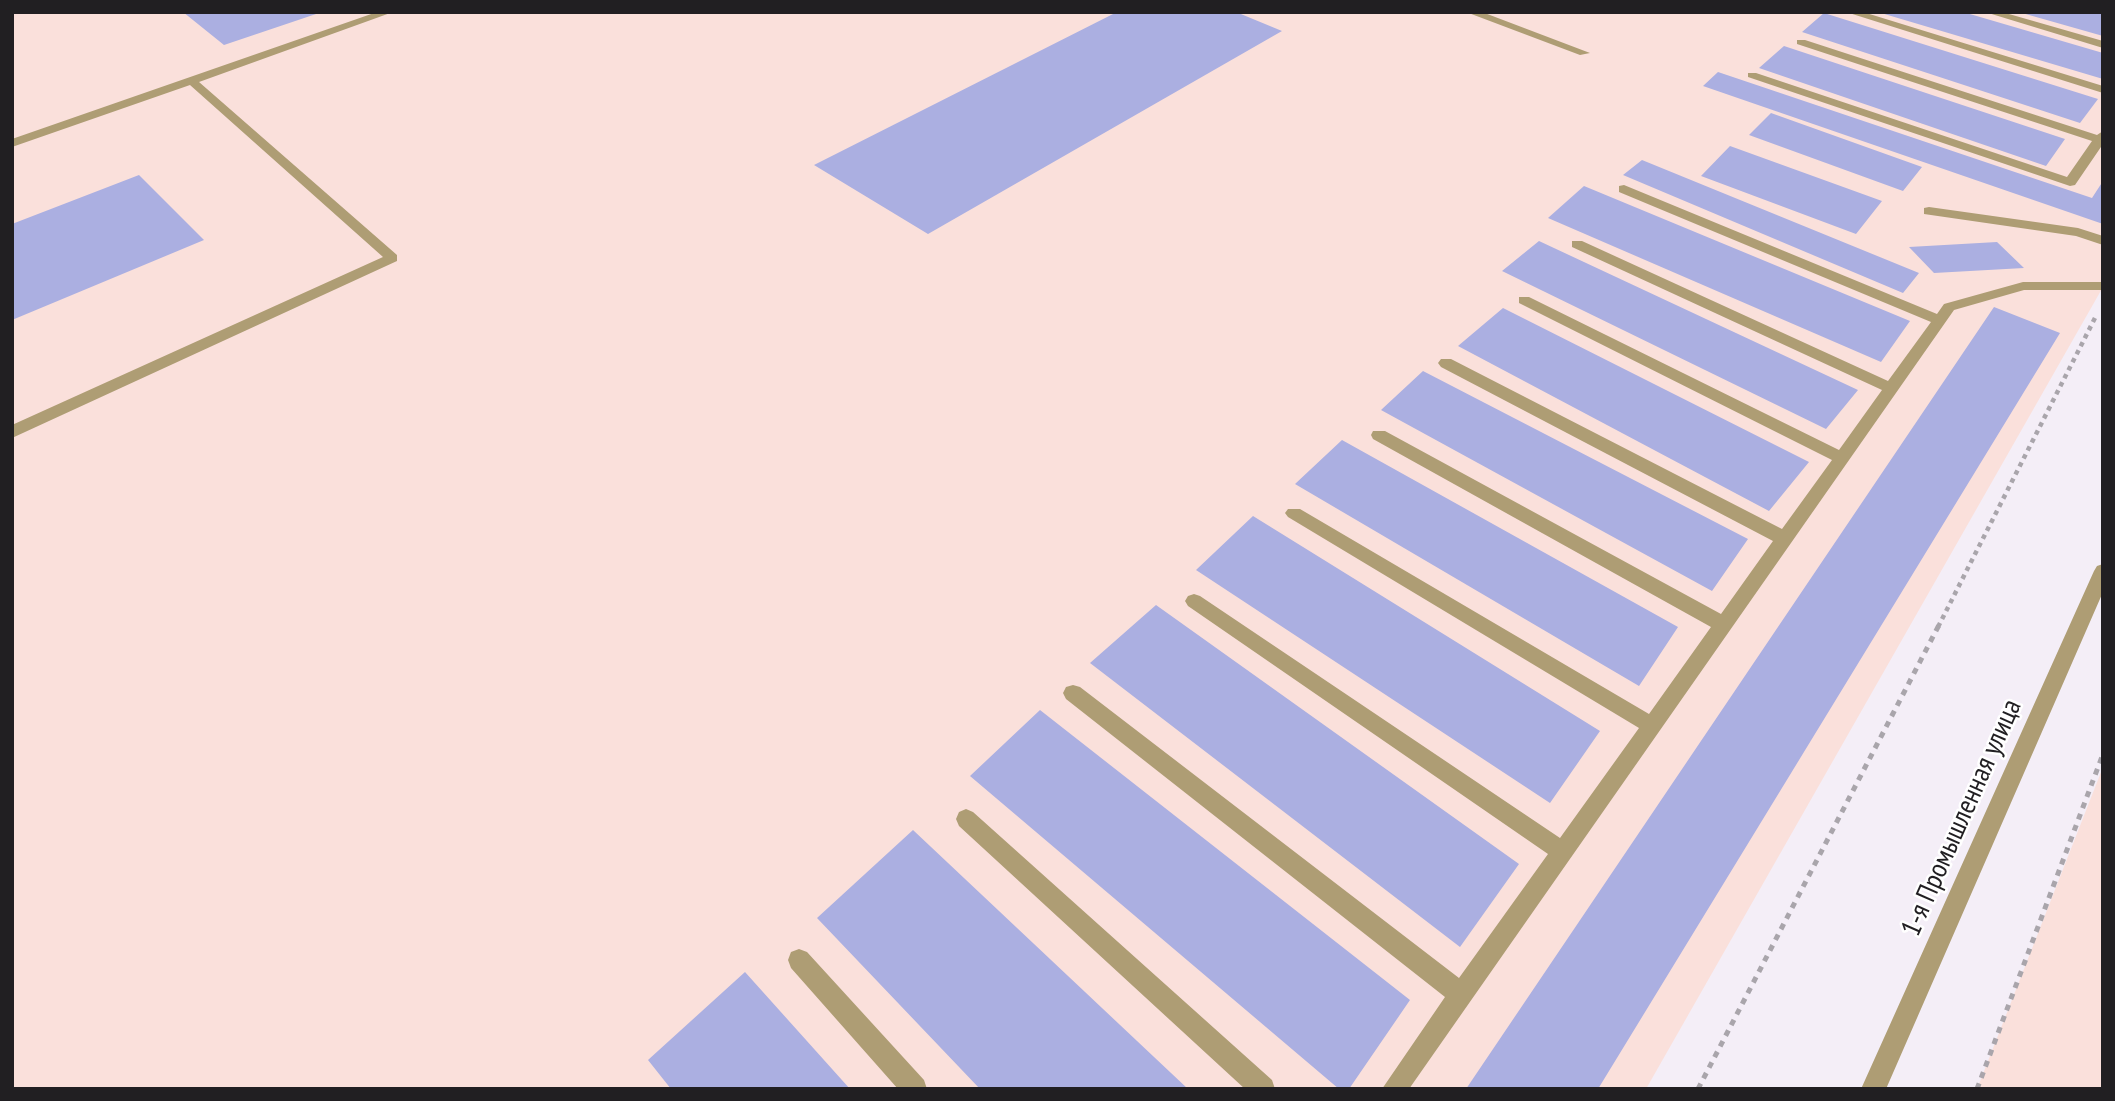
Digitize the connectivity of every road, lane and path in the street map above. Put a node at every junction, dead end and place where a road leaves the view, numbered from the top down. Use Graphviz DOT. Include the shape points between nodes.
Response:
graph roads {
  1 [pos="388,12"];
  2 [pos="1471,12"];
  3 [pos="1851,12"];
  4 [pos="1990,12"];
  5 [pos="1801,42"];
  6 [pos="2103,45"];
  7 [pos="1584,53"];
  8 [pos="1752,75"];
  9 [pos="192,81"];
  10 [pos="2103,90"];
  11 [pos="2101,137"];
  12 [pos="12,143"];
  13 [pos="1624,189"];
  14 [pos="1928,211"];
  15 [pos="2103,241"];
  16 [pos="1577,244"];
  17 [pos="2103,286"];
  18 [pos="1524,300"];
  19 [pos="2097,315"];
  20 [pos="1941,321"];
  21 [pos="1446,363"];
  22 [pos="1892,389"];
  23 [pos="12,432"];
  24 [pos="1379,435"];
  25 [pos="1842,458"];
  26 [pos="1294,513"];
  27 [pos="1785,539"];
  28 [pos="2103,571"];
  29 [pos="1194,601"];
  30 [pos="1724,625"];
  31 [pos="1073,693"];
  32 [pos="1652,726"];
  33 [pos="2103,754"];
  34 [pos="966,818"];
  35 [pos="1562,851"];
  36 [pos="799,960"];
  37 [pos="1460,995"];
  38 [pos="915,1089"];
  39 [pos="1263,1089"];
  40 [pos="1394,1089"];
  41 [pos="1698,1089"];
  42 [pos="1873,1089"];
  43 [pos="1977,1089"];
  1 -- 9 [label="street"];
  2 -- 7 [label="street"];
  3 -- 10 [label="street"];
  4 -- 6 [label="street"];
  5 -- 11 [label="street"];
  8 -- 11 [label="street" via="2070,182"];
  9 -- 12 [label="street"];
  9 -- 23 [label="street" via="392,258"];
  13 -- 20 [label="street"];
  14 -- 15 [label="street" via="2078,232"];
  16 -- 22 [label="street"];
  17 -- 20 [label="street" via="2024,286 1949,307"];
  18 -- 25 [label="street"];
  19 -- 41 [label="path"];
  20 -- 22 [label="street"];
  21 -- 27 [label="street"];
  22 -- 25 [label="street"];
  24 -- 30 [label="street"];
  25 -- 27 [label="street"];
  26 -- 32 [label="street"];
  27 -- 30 [label="street"];
  28 -- 42 [label="street, 1-я Промышленная улица"];
  29 -- 35 [label="street"];
  30 -- 32 [label="street"];
  31 -- 37 [label="street"];
  32 -- 35 [label="street"];
  33 -- 43 [label="path"];
  34 -- 39 [label="street"];
  35 -- 37 [label="street"];
  36 -- 38 [label="street"];
  37 -- 40 [label="street"];
}
